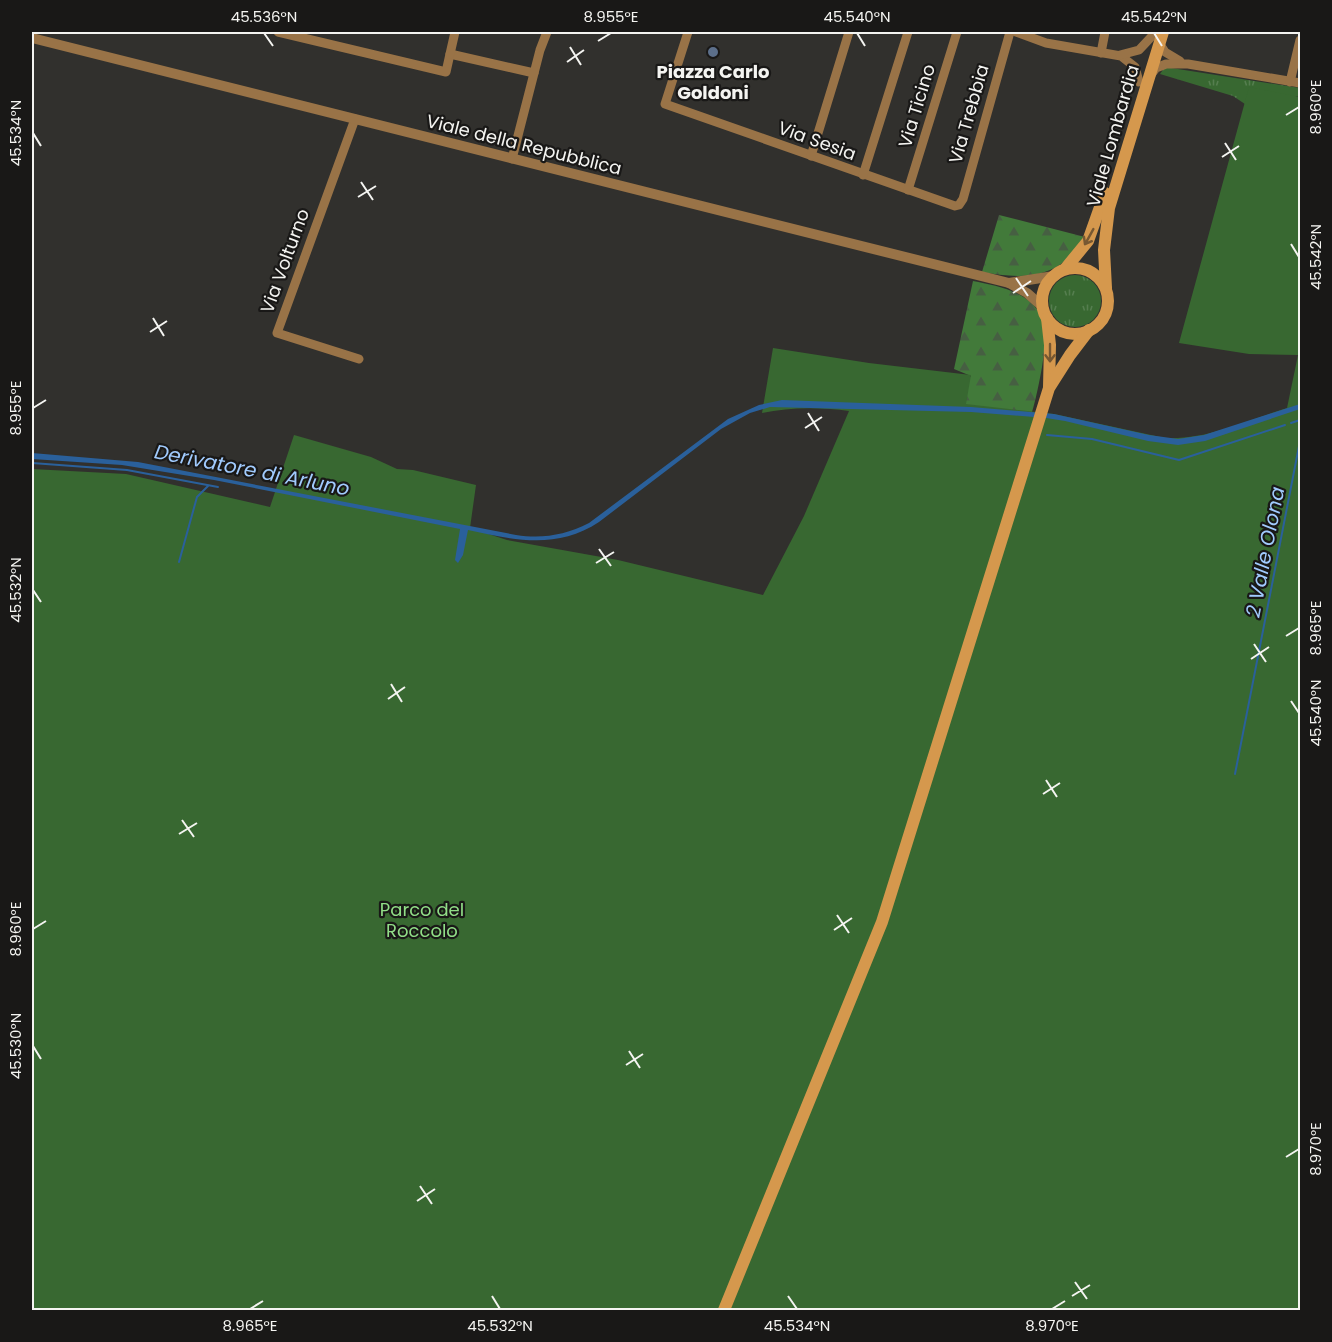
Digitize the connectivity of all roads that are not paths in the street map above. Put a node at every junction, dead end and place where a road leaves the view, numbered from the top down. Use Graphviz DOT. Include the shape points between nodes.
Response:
graph roads {
  1 [pos="278,32"];
  2 [pos="455,32"];
  3 [pos="547,32"];
  4 [pos="688,32"];
  5 [pos="849,32"];
  6 [pos="908,32"];
  7 [pos="957,32"];
  8 [pos="1010,32"];
  9 [pos="1016,32"];
  10 [pos="1048,32"];
  11 [pos="1105,32"];
  12 [pos="1158,35"];
  13 [pos="32,38"];
  14 [pos="1300,40"];
  15 [pos="1046,43"];
  16 [pos="1101,52"];
  17 [pos="450,54"];
  18 [pos="1115,55"];
  19 [pos="1188,64"];
  20 [pos="534,73"];
  21 [pos="1144,80"];
  22 [pos="1290,82"];
  23 [pos="1300,83"];
  24 [pos="355,119"];
  25 [pos="811,156"];
  26 [pos="512,159"];
  27 [pos="863,175"];
  28 [pos="908,190"];
  29 [pos="959,205"];
  30 [pos="1059,272"];
  31 [pos="1009,283"];
  32 [pos="1106,288"];
  33 [pos="1045,312"];
  34 [pos="1089,330"];
  35 [pos="359,359"];
  36 [pos="1049,388"];
  37 [pos="724,1311"];
  1 -- 17 [label="street" via="446,72"];
  2 -- 17 [label="street"];
  3 -- 20 [label="street"];
  4 -- 25 [label="street, Via Sesia" via="664,104"];
  5 -- 25 [label="street"];
  6 -- 27 [label="street"];
  7 -- 28 [label="street, Via Ticino"];
  8 -- 29 [label="street, Via Trebbia"];
  9 -- 15 [label="street"];
  10 -- 15 [label="street"];
  11 -- 16 [label="street"];
  12 -- 18 [label="street" via="1139,50"];
  12 -- 19 [label="street" via="1169,56"];
  12 -- 21 [label="main road, Viale Lombardia"];
  13 -- 24 [label="street, Viale della Repubblica"];
  14 -- 22 [label="street"];
  15 -- 16 [label="street"];
  16 -- 18 [label="street"];
  17 -- 20 [label="street"];
  18 -- 21 [label="street" via="1127,59"];
  19 -- 21 [label="street" via="1166,64"];
  19 -- 22 [label="street"];
  20 -- 26 [label="street"];
  21 -- 30 [label="main road, Viale Lombardia, one-way" via="1094,229 1079,254"];
  21 -- 32 [label="main road, Viale Lombardia" via="1107,218"];
  22 -- 23 [label="street"];
  24 -- 26 [label="street, Viale della Repubblica"];
  24 -- 35 [label="street, Via Volturno" via="277,333"];
  25 -- 27 [label="street, Via Sesia"];
  26 -- 31 [label="street, Viale della Repubblica"];
  27 -- 28 [label="street, Via Sesia"];
  28 -- 29 [label="street, Via Sesia"];
  30 -- 31 [label="street"];
  30 -- 32 [label="main road" via="1081,268 1096,275"];
  30 -- 33 [label="main road" via="1044,290"];
  31 -- 33 [label="street" via="1027,293"];
  32 -- 34 [label="main road" via="1106,312 1100,323"];
  33 -- 34 [label="main road" via="1055,327 1066,332"];
  33 -- 36 [label="main road, one-way" via="1050,345"];
  34 -- 36 [label="main road"];
  36 -- 37 [label="main road" via="882,922"];
}
